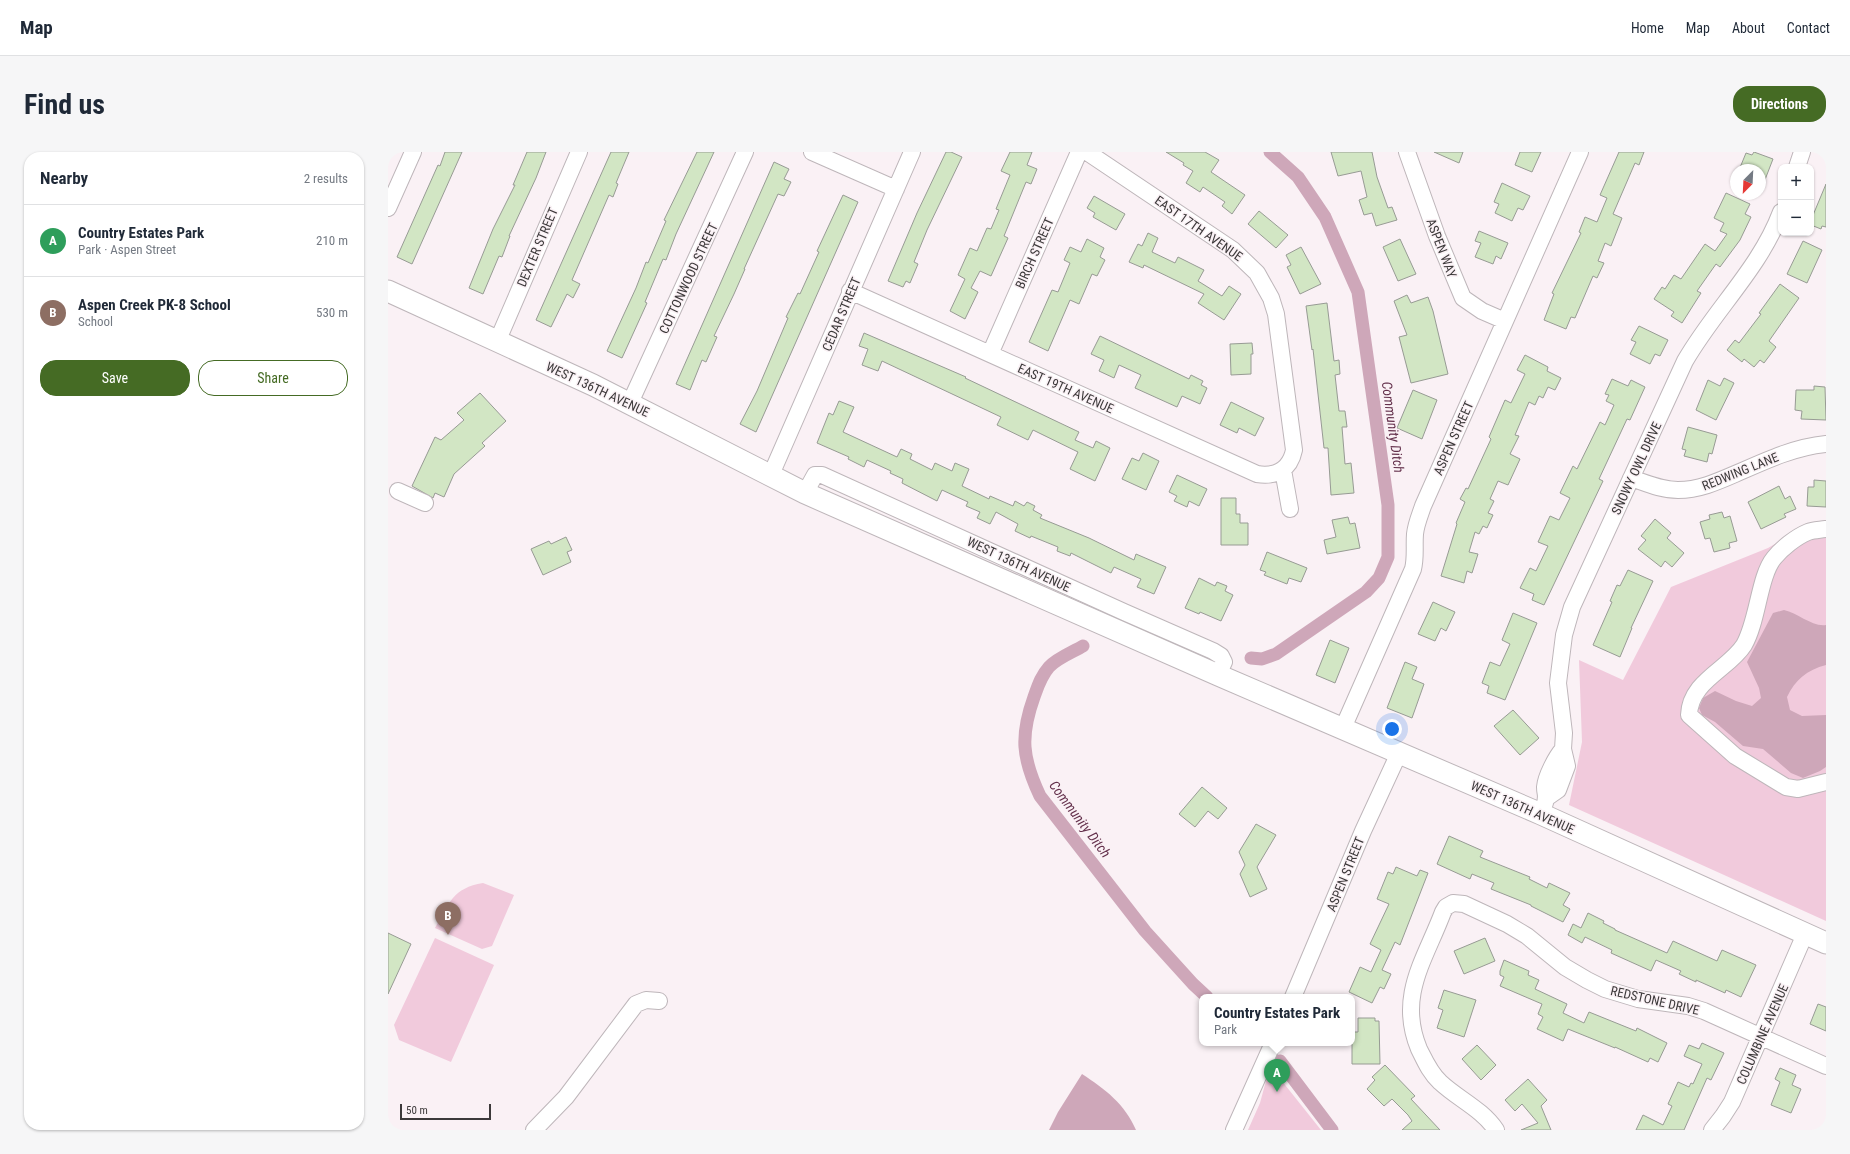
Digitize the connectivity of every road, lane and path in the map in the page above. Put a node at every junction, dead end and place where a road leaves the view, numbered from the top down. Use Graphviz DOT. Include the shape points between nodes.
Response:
graph roads {
  1 [pos="413,152"];
  2 [pos="579,152"];
  3 [pos="745,152"];
  4 [pos="812,152"];
  5 [pos="912,152"];
  6 [pos="1079,152"];
  7 [pos="1087,152"];
  8 [pos="1407,152"];
  9 [pos="1580,152"];
  10 [pos="1802,152"];
  11 [pos="1798,164"];
  12 [pos="896,189"];
  13 [pos="388,208"];
  14 [pos="1778,219"];
  15 [pos="388,291"];
  16 [pos="850,291"];
  17 [pos="1505,321"];
  18 [pos="497,342"];
  19 [pos="990,354"];
  20 [pos="630,403"];
  21 [pos="1826,444"];
  22 [pos="1283,470"];
  23 [pos="770,477"];
  24 [pos="1631,478"];
  25 [pos="398,491"];
  26 [pos="425,503"];
  27 [pos="1290,510"];
  28 [pos="1826,529"];
  29 [pos="1343,728"];
  30 [pos="1399,752"];
  31 [pos="1826,782"];
  32 [pos="1544,806"];
  33 [pos="1805,934"];
  34 [pos="1826,943"];
  35 [pos="1294,994"];
  36 [pos="659,1001"];
  37 [pos="1761,1036"];
  38 [pos="1272,1046"];
  39 [pos="1826,1066"];
  40 [pos="534,1130"];
  41 [pos="1234,1130"];
  42 [pos="1496,1130"];
  43 [pos="1712,1130"];
  1 -- 13 [label="street"];
  2 -- 18 [label="street, DEXTER STREET"];
  3 -- 20 [label="street, COTTONWOOD STREET"];
  4 -- 12 [label="street"];
  5 -- 12 [label="street, CEDAR STREET"];
  6 -- 19 [label="street, BIRCH STREET"];
  7 -- 22 [label="street, EAST 17TH AVENUE" via="1233,250 1247,262 1264,285 1276,314 1294,450 1293,458"];
  8 -- 17 [label="street, ASPEN WAY" via="1437,236 1463,298 1482,311"];
  9 -- 17 [label="street, ASPEN STREET"];
  10 -- 11 [label="street"];
  12 -- 16 [label="street, CEDAR STREET"];
  14 -- 24 [label="street, SNOWY OWL DRIVE" via="1768,243 1754,265 1685,361"];
  15 -- 18 [label="main road, WEST 136TH AVENUE"];
  16 -- 19 [label="street, EAST 19TH AVENUE"];
  16 -- 23 [label="street, CEDAR STREET"];
  17 -- 29 [label="street, ASPEN STREET" via="1423,506 1415,530 1413,569"];
  18 -- 20 [label="main road, WEST 136TH AVENUE"];
  19 -- 22 [label="street, EAST 19TH AVENUE" via="1257,474 1275,475"];
  20 -- 23 [label="main road, WEST 136TH AVENUE"];
  21 -- 24 [label="street, REDWING LANE" via="1791,450 1720,481 1695,488 1667,489"];
  22 -- 27 [label="street"];
  23 -- 29 [label="main road, WEST 136TH AVENUE" via="1218,676"];
  24 -- 32 [label="street, SNOWY OWL DRIVE" via="1572,608 1564,635 1554,682 1564,733 1566,766 1558,790"];
  25 -- 26 [label="street"];
  28 -- 31 [label="street" via="1808,532 1773,559 1764,578 1756,614 1743,645 1708,677 1689,706 1689,715 1735,756 1786,787 1798,789"];
  29 -- 30 [label="main road, WEST 136TH AVENUE"];
  30 -- 32 [label="main road, WEST 136TH AVENUE"];
  30 -- 35 [label="street, ASPEN STREET" via="1362,831"];
  32 -- 33 [label="main road, WEST 136TH AVENUE"];
  33 -- 34 [label="main road, WEST 136TH AVENUE"];
  33 -- 37 [label="street, COLUMBINE AVENUE"];
  36 -- 40 [label="street" via="646,1000 636,1004 566,1097"];
  37 -- 39 [label="street, REDSTONE DRIVE"];
  37 -- 42 [label="street, REDSTONE DRIVE" via="1688,1006 1638,999 1605,989 1565,967 1527,936 1507,924 1464,904 1450,904 1443,912 1414,983 1411,1010 1414,1032 1425,1061 1439,1081 1480,1113"];
  37 -- 43 [label="street, COLUMBINE AVENUE" via="1732,1102"];
  38 -- 41 [label="street"];
}
